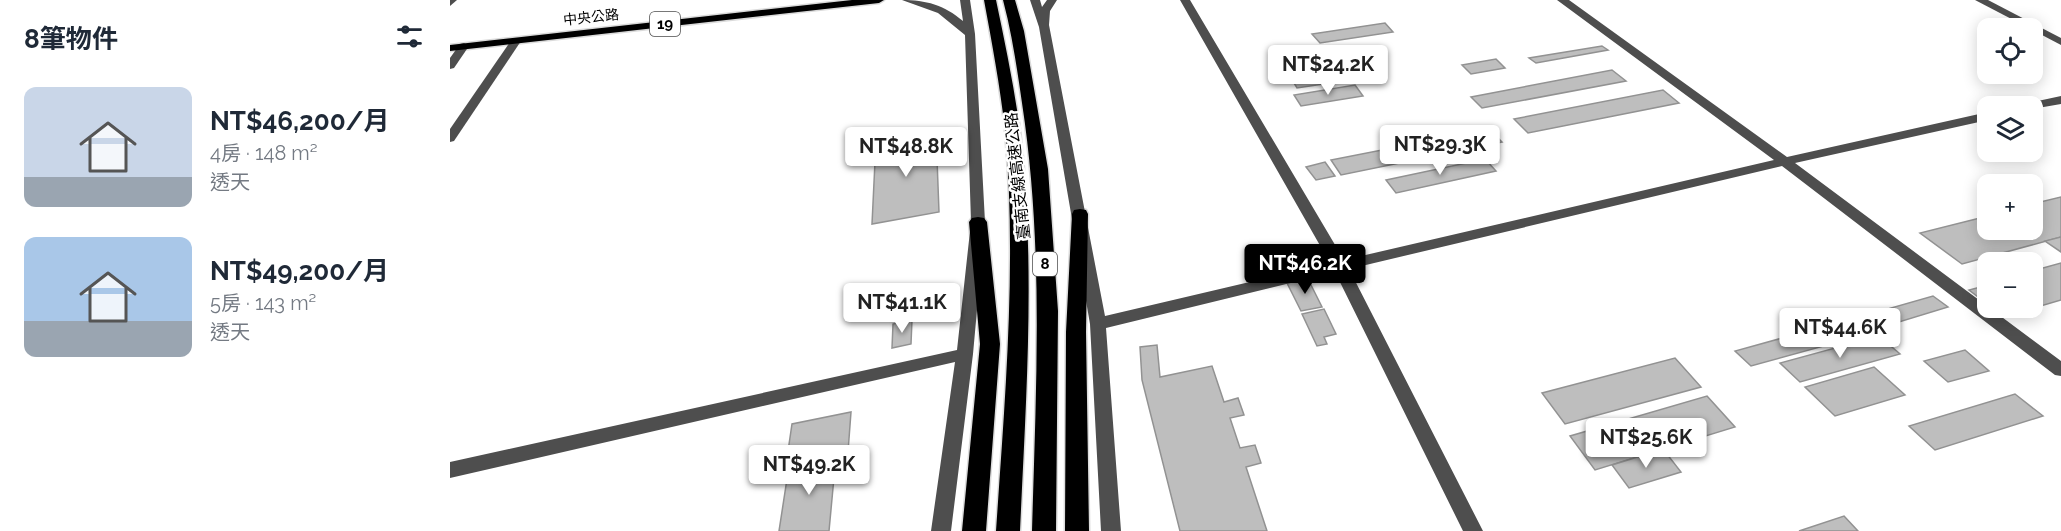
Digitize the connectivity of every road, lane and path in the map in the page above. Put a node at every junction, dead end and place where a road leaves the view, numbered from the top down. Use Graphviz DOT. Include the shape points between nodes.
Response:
graph roads {
  1 [pos="809,0"];
  2 [pos="879,0"];
  3 [pos="907,0"];
  4 [pos="965,0"];
  5 [pos="990,0"];
  6 [pos="1009,0"];
  7 [pos="1035,0"];
  8 [pos="1052,0"];
  9 [pos="1185,0"];
  10 [pos="1562,0"];
  11 [pos="1980,0"];
  12 [pos="1044,27"];
  13 [pos="970,34"];
  14 [pos="450,41"];
  15 [pos="516,41"];
  16 [pos="2061,42"];
  17 [pos="464,46"];
  18 [pos="450,48"];
  19 [pos="450,66"];
  20 [pos="2061,100"];
  21 [pos="2043,104"];
  22 [pos="1977,118"];
  23 [pos="450,138"];
  24 [pos="1783,160"];
  25 [pos="1080,214"];
  26 [pos="978,222"];
  27 [pos="1340,267"];
  28 [pos="1098,324"];
  29 [pos="965,354"];
  30 [pos="2061,370"];
  31 [pos="450,470"];
  32 [pos="941,531"];
  33 [pos="974,531"];
  34 [pos="1008,531"];
  35 [pos="1044,531"];
  36 [pos="1077,531"];
  37 [pos="1111,531"];
  38 [pos="1473,531"];
  1 -- 14 [label="main road, 中央公路 / 19"];
  2 -- 15 [label="main road, 中央公路 / 19"];
  3 -- 13 [label="street" via="952,16"];
  4 -- 13 [label="street"];
  5 -- 34 [label="highway, 臺南支線高速公路 / 8" via="1017,171 1019,316"];
  6 -- 35 [label="highway, 臺南支線高速公路 / 8" via="1018,31 1040,169 1048,311"];
  7 -- 12 [label="street"];
  8 -- 12 [label="street"];
  9 -- 27 [label="street"];
  10 -- 24 [label="street"];
  11 -- 16 [label="street"];
  12 -- 25 [label="street"];
  13 -- 26 [label="street"];
  15 -- 17 [label="main road, 中央公路 / 19"];
  15 -- 23 [label="street"];
  17 -- 18 [label="main road, 中央公路 / 19"];
  17 -- 19 [label="street"];
  20 -- 21 [label="street"];
  22 -- 24 [label="street"];
  24 -- 27 [label="street"];
  24 -- 30 [label="street"];
  25 -- 28 [label="street"];
  25 -- 36 [label="highway"];
  26 -- 29 [label="street"];
  26 -- 33 [label="highway" via="990,345"];
  27 -- 28 [label="street" via="1168,304"];
  27 -- 38 [label="street"];
  28 -- 37 [label="street"];
  29 -- 31 [label="street"];
  29 -- 32 [label="street"];
}
